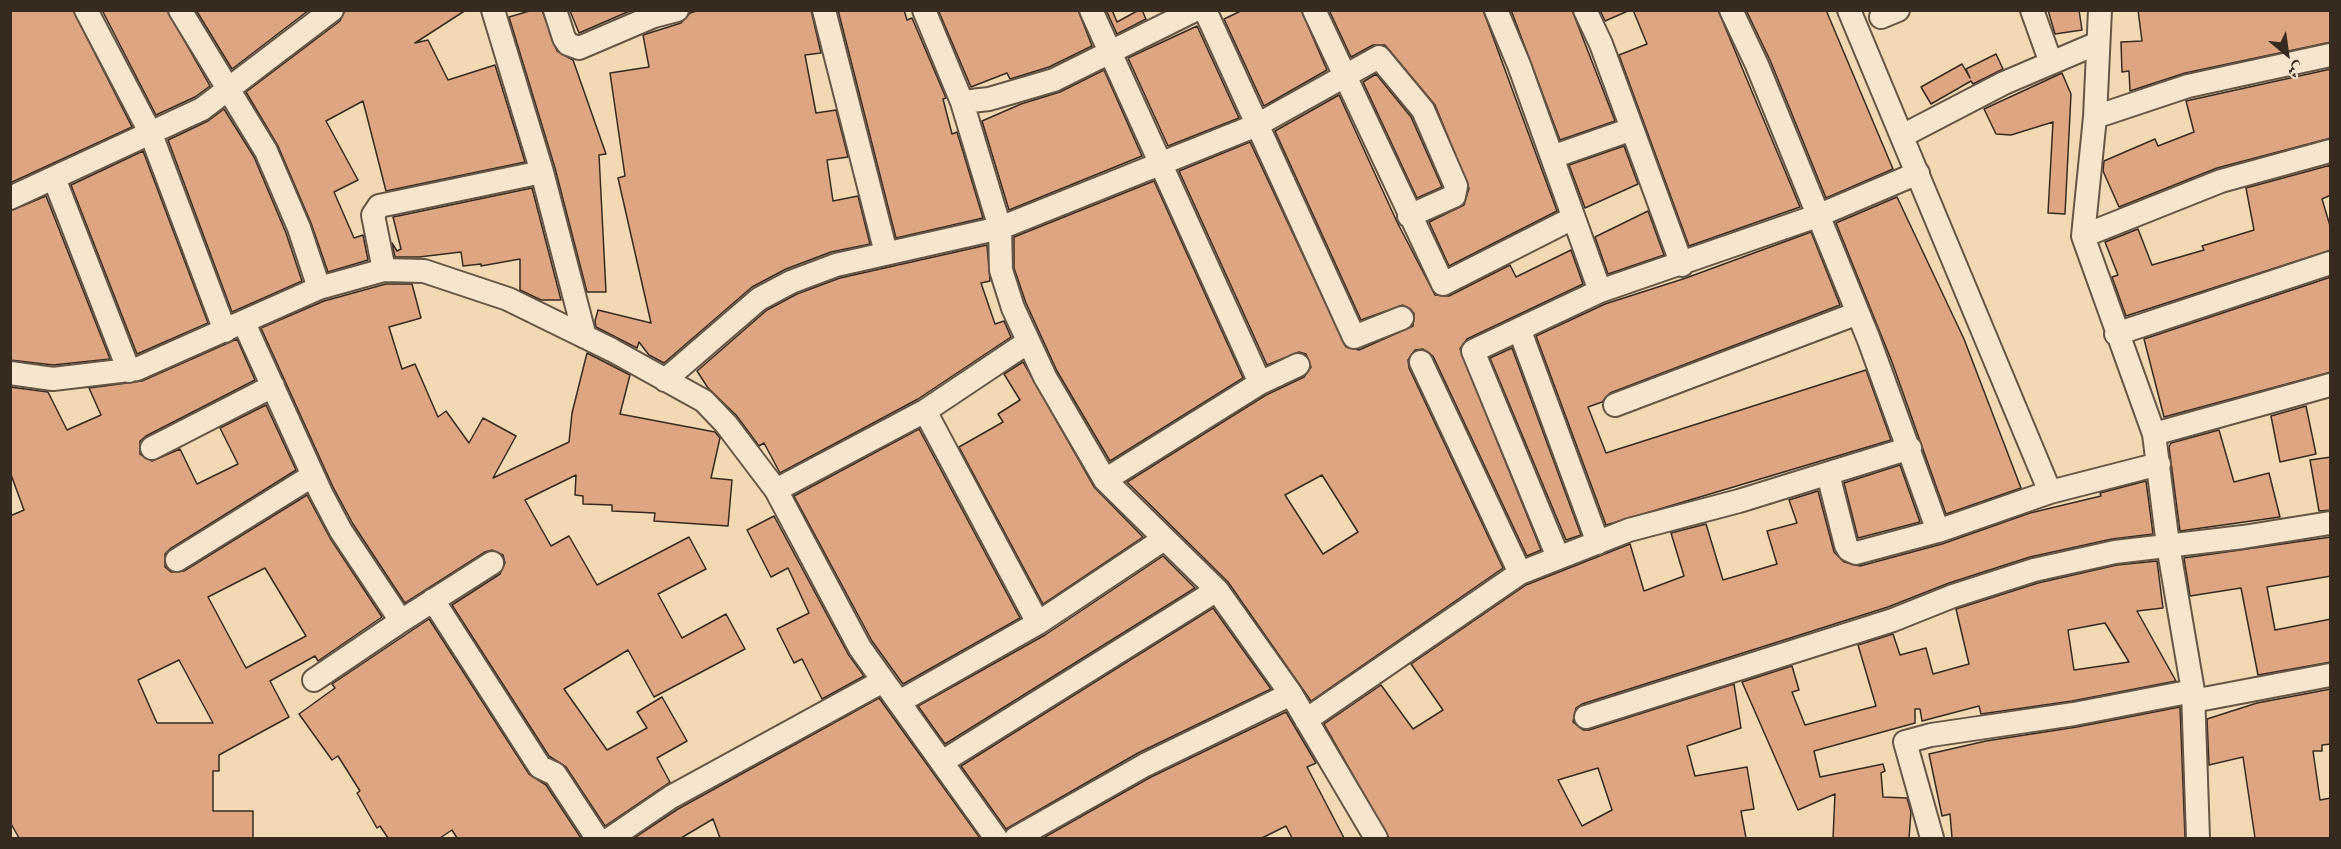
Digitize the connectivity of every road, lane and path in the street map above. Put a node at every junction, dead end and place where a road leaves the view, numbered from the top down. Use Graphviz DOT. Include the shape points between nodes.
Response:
graph roads {
  1 [pos="86,10"];
  2 [pos="180,10"];
  3 [pos="332,10"];
  4 [pos="493,10"];
  5 [pos="555,10"];
  6 [pos="677,10"];
  7 [pos="824,10"];
  8 [pos="924,10"];
  9 [pos="1091,10"];
  10 [pos="1195,10"];
  11 [pos="1205,10"];
  12 [pos="1314,10"];
  13 [pos="1496,10"];
  14 [pos="1585,10"];
  15 [pos="1731,10"];
  16 [pos="1849,10"];
  17 [pos="2032,10"];
  18 [pos="2100,10"];
  19 [pos="2098,43"];
  20 [pos="1110,54"];
  21 [pos="2331,55"];
  22 [pos="2051,63"];
  23 [pos="1345,74"];
  24 [pos="230,90"];
  25 [pos="962,102"];
  26 [pos="2095,117"];
  27 [pos="1257,125"];
  28 [pos="1632,129"];
  29 [pos="151,134"];
  30 [pos="1902,136"];
  31 [pos="2331,151"];
  32 [pos="1552,157"];
  33 [pos="1161,165"];
  34 [pos="542,172"];
  35 [pos="1918,173"];
  36 [pos="54,178"];
  37 [pos="10,198"];
  38 [pos="1409,216"];
  39 [pos="1817,216"];
  40 [pos="1573,218"];
  41 [pos="1000,228"];
  42 [pos="2083,236"];
  43 [pos="886,253"];
  44 [pos="2331,262"];
  45 [pos="1682,265"];
  46 [pos="384,270"];
  47 [pos="319,288"];
  48 [pos="1600,291"];
  49 [pos="1858,313"];
  50 [pos="1402,318"];
  51 [pos="234,327"];
  52 [pos="1521,331"];
  53 [pos="2116,334"];
  54 [pos="585,337"];
  55 [pos="1028,342"];
  56 [pos="1421,362"];
  57 [pos="1298,365"];
  58 [pos="129,371"];
  59 [pos="10,373"];
  60 [pos="666,380"];
  61 [pos="1260,382"];
  62 [pos="2331,385"];
  63 [pos="273,386"];
  64 [pos="1615,405"];
  65 [pos="925,411"];
  66 [pos="2154,434"];
  67 [pos="152,448"];
  68 [pos="1910,448"];
  69 [pos="2159,464"];
  70 [pos="1828,474"];
  71 [pos="312,476"];
  72 [pos="1105,480"];
  73 [pos="776,490"];
  74 [pos="2050,492"];
  75 [pos="2331,523"];
  76 [pos="1938,531"];
  77 [pos="1164,539"];
  78 [pos="1598,543"];
  79 [pos="2168,545"];
  80 [pos="1558,557"];
  81 [pos="177,560"];
  82 [pos="492,563"];
  83 [pos="1520,573"];
  84 [pos="1217,590"];
  85 [pos="433,600"];
  86 [pos="401,621"];
  87 [pos="1038,623"];
  88 [pos="2331,675"];
  89 [pos="314,680"];
  90 [pos="883,681"];
  91 [pos="1291,694"];
  92 [pos="2193,696"];
  93 [pos="898,702"];
  94 [pos="1586,717"];
  95 [pos="1306,720"];
  96 [pos="942,762"];
  97 [pos="597,838"];
  98 [pos="611,838"];
  99 [pos="996,838"];
  100 [pos="1016,838"];
  101 [pos="1376,838"];
  102 [pos="1932,838"];
  103 [pos="2198,838"];
  1 -- 29 [label="street"];
  2 -- 24 [label="street"];
  3 -- 24 [label="street"];
  4 -- 34 [label="street"];
  5 -- 6 [label="street" via="567,44 579,48"];
  7 -- 43 [label="street"];
  8 -- 25 [label="street"];
  9 -- 20 [label="street"];
  10 -- 20 [label="street"];
  11 -- 27 [label="street"];
  12 -- 23 [label="street"];
  13 -- 32 [label="street"];
  14 -- 28 [label="street"];
  15 -- 39 [label="street" via="1757,64"];
  16 -- 30 [label="street"];
  17 -- 22 [label="street"];
  18 -- 19 [label="street"];
  19 -- 22 [label="street"];
  19 -- 26 [label="street"];
  20 -- 25 [label="street" via="1054,80 989,99"];
  20 -- 33 [label="street"];
  21 -- 26 [label="street" via="2188,86"];
  22 -- 30 [label="street"];
  23 -- 27 [label="street"];
  23 -- 38 [label="street"];
  23 -- 38 [label="street" via="1379,57 1410,91 1432,126 1455,186 1454,196"];
  24 -- 29 [label="street" via="202,110"];
  24 -- 47 [label="street" via="276,172"];
  25 -- 41 [label="street"];
  26 -- 42 [label="street"];
  27 -- 33 [label="street"];
  27 -- 50 [label="street" via="1354,337"];
  28 -- 32 [label="street"];
  28 -- 45 [label="street"];
  29 -- 36 [label="street"];
  29 -- 51 [label="street"];
  30 -- 35 [label="street"];
  31 -- 42 [label="street" via="2221,181"];
  32 -- 40 [label="street"];
  33 -- 41 [label="street"];
  33 -- 61 [label="street"];
  34 -- 46 [label="street" via="379,207 373,215"];
  34 -- 54 [label="street"];
  35 -- 39 [label="street"];
  35 -- 74 [label="street"];
  36 -- 37 [label="street"];
  36 -- 58 [label="street"];
  38 -- 40 [label="street" via="1443,284"];
  39 -- 45 [label="street"];
  39 -- 49 [label="street"];
  40 -- 48 [label="street"];
  41 -- 43 [label="street"];
  41 -- 55 [label="street" via="1001,270"];
  42 -- 53 [label="street"];
  43 -- 60 [label="street" via="836,265 759,298"];
  44 -- 53 [label="street"];
  45 -- 48 [label="street"];
  46 -- 47 [label="street"];
  46 -- 54 [label="street" via="424,271 453,280 508,299"];
  47 -- 51 [label="street"];
  48 -- 52 [label="street"];
  49 -- 64 [label="street"];
  49 -- 68 [label="street"];
  51 -- 58 [label="street"];
  51 -- 63 [label="street"];
  52 -- 78 [label="street"];
  52 -- 80 [label="street" via="1473,351"];
  53 -- 66 [label="street"];
  54 -- 60 [label="street"];
  55 -- 65 [label="street"];
  55 -- 72 [label="street"];
  56 -- 83 [label="street"];
  57 -- 61 [label="street"];
  58 -- 59 [label="street" via="53,379"];
  60 -- 73 [label="street" via="704,401"];
  61 -- 72 [label="street"];
  62 -- 66 [label="street"];
  63 -- 67 [label="street"];
  63 -- 71 [label="street"];
  65 -- 73 [label="street"];
  65 -- 87 [label="street"];
  66 -- 69 [label="street"];
  68 -- 70 [label="street"];
  68 -- 76 [label="street"];
  69 -- 74 [label="street"];
  69 -- 79 [label="street"];
  70 -- 76 [label="street" via="1849,550 1860,552"];
  70 -- 78 [label="street" via="1629,530"];
  71 -- 81 [label="street"];
  71 -- 86 [label="street" via="341,531"];
  72 -- 77 [label="street"];
  73 -- 90 [label="street" via="860,648"];
  74 -- 76 [label="street"];
  75 -- 79 [label="street"];
  77 -- 84 [label="street"];
  77 -- 87 [label="street"];
  78 -- 80 [label="street"];
  79 -- 92 [label="street"];
  79 -- 94 [label="street" via="2034,570 1893,620"];
  80 -- 83 [label="street"];
  82 -- 85 [label="street"];
  83 -- 95 [label="street"];
  84 -- 91 [label="street"];
  84 -- 96 [label="street"];
  85 -- 86 [label="street"];
  85 -- 97 [label="street" via="540,767 555,774"];
  86 -- 89 [label="street"];
  87 -- 93 [label="street"];
  88 -- 92 [label="street"];
  90 -- 93 [label="street"];
  90 -- 98 [label="street" via="671,797"];
  91 -- 95 [label="street"];
  91 -- 100 [label="street" via="1145,765"];
  92 -- 102 [label="street" via="1905,742"];
  92 -- 103 [label="street"];
  93 -- 96 [label="street"];
  95 -- 101 [label="street"];
  96 -- 99 [label="street"];
}
